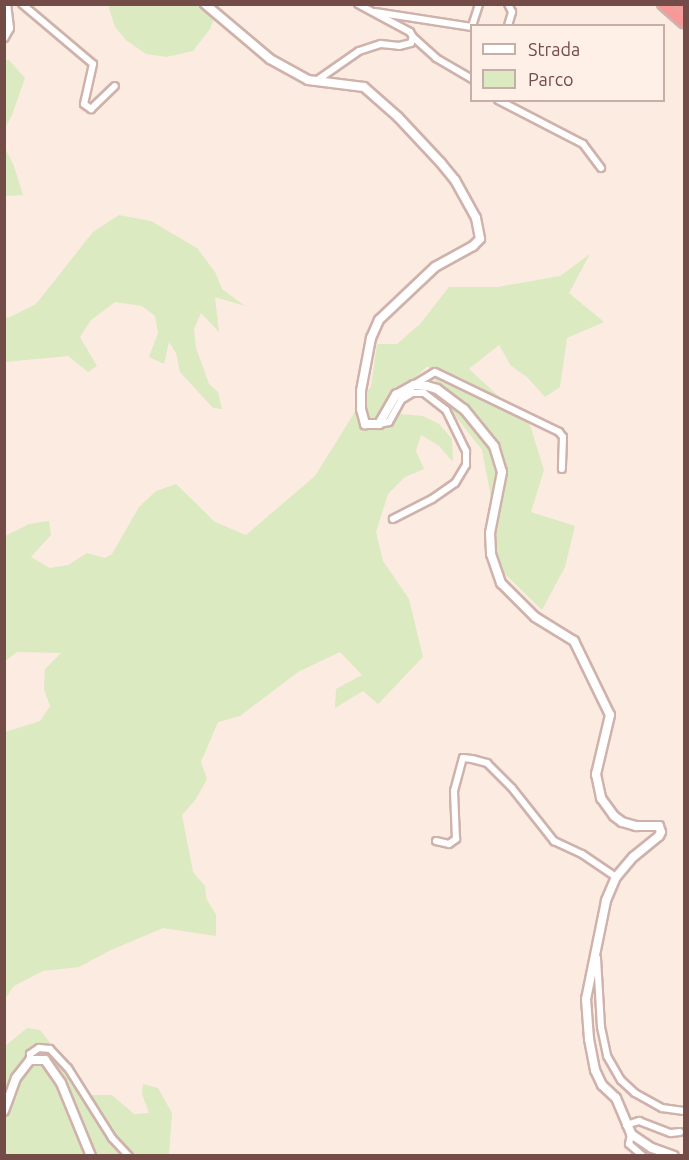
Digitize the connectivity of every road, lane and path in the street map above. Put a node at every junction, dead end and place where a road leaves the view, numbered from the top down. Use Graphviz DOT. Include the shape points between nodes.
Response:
graph roads {
  1 [pos="22,4"];
  2 [pos="205,4"];
  3 [pos="358,4"];
  4 [pos="479,4"];
  5 [pos="508,4"];
  6 [pos="663,4"];
  7 [pos="680,4"];
  8 [pos="7,5"];
  9 [pos="684,8"];
  10 [pos="371,12"];
  11 [pos="684,22"];
  12 [pos="472,24"];
  13 [pos="509,24"];
  14 [pos="470,26"];
  15 [pos="4,37"];
  16 [pos="413,37"];
  17 [pos="470,78"];
  18 [pos="316,81"];
  19 [pos="115,86"];
  20 [pos="502,102"];
  21 [pos="601,168"];
  22 [pos="414,385"];
  23 [pos="379,424"];
  24 [pos="562,469"];
  25 [pos="393,519"];
  26 [pos="436,841"];
  27 [pos="616,877"];
  28 [pos="597,951"];
  29 [pos="30,1060"];
  30 [pos="4,1111"];
  31 [pos="684,1111"];
  32 [pos="625,1125"];
  33 [pos="680,1132"];
  34 [pos="631,1134"];
  35 [pos="91,1155"];
  36 [pos="129,1155"];
  37 [pos="643,1155"];
  38 [pos="674,1155"];
  1 -- 19 [label="street" via="93,64 84,104 91,109"];
  2 -- 18 [label="street" via="270,59"];
  3 -- 10 [label="street"];
  4 -- 12 [label="street"];
  5 -- 13 [label="street" via="512,12"];
  6 -- 11 [label="highway"];
  7 -- 9 [label="highway"];
  8 -- 15 [label="street" via="9,28"];
  10 -- 14 [label="street"];
  10 -- 16 [label="street"];
  16 -- 17 [label="street" via="436,58"];
  16 -- 18 [label="street" via="411,43 381,44 359,51"];
  18 -- 23 [label="street" via="364,87 398,117 455,180 480,229 480,238 473,246 435,267 379,321 371,338 361,391 365,424"];
  20 -- 21 [label="street" via="583,144"];
  22 -- 23 [label="street" via="396,395"];
  22 -- 24 [label="street" via="435,372 559,432 563,437"];
  22 -- 27 [label="street" via="437,389 464,409 494,446 502,472 490,533 491,554 501,583 535,617 574,641 610,715 596,774 601,798 622,822 659,826 658,836"];
  23 -- 25 [label="street" via="389,422 401,400 412,393 424,393 446,410 466,451 466,465 455,483"];
  26 -- 27 [label="street" via="448,844 456,839 454,790 463,758 472,759 487,763 512,788 554,841"];
  27 -- 28 [label="street" via="599,925"];
  28 -- 31 [label="street" via="601,1027 607,1056 621,1080 635,1093 662,1108"];
  28 -- 32 [label="street" via="586,999 589,1040 595,1070 602,1085 616,1098"];
  29 -- 30 [label="street" via="16,1078"];
  29 -- 35 [label="street" via="45,1060 54,1070"];
  29 -- 36 [label="street" via="30,1054 39,1048 50,1049 68,1068 112,1138"];
  32 -- 33 [label="street" via="639,1121 671,1133"];
  32 -- 34 [label="street"];
  34 -- 37 [label="street" via="628,1144"];
  34 -- 38 [label="street" via="652,1148"];
}
